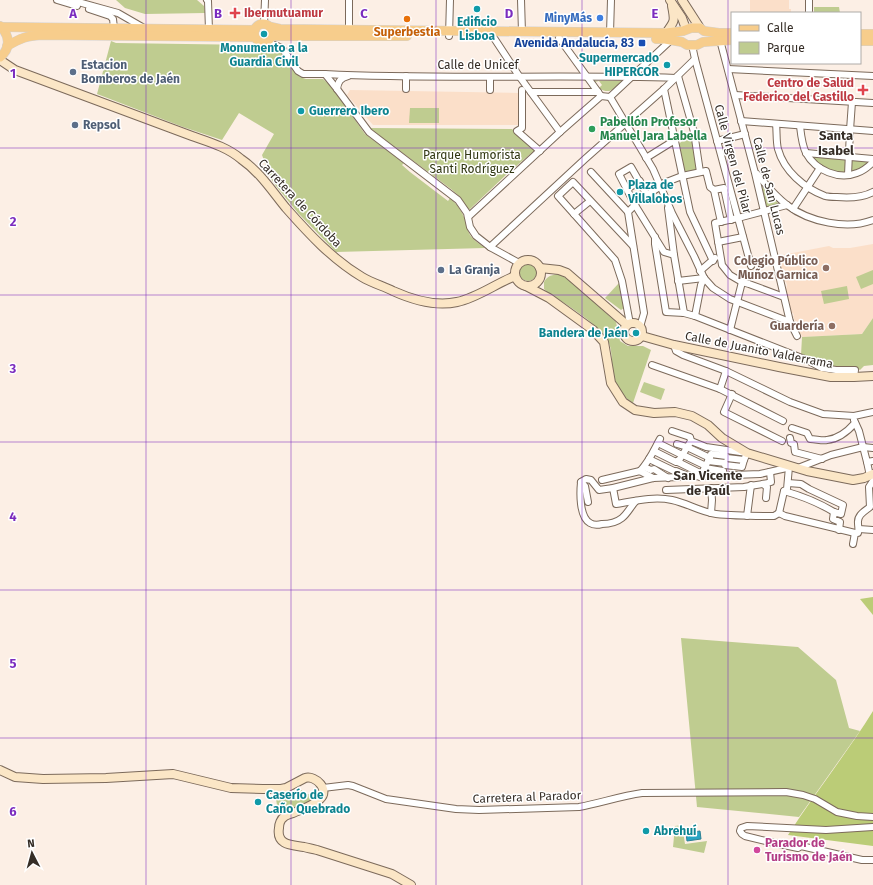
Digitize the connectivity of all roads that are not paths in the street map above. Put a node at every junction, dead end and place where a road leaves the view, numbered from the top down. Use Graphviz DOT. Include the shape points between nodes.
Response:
graph roads {
  1 [pos="57,0"];
  2 [pos="71,0"];
  3 [pos="207,0"];
  4 [pos="265,0"];
  5 [pos="349,0"];
  6 [pos="450,0"];
  7 [pos="521,0"];
  8 [pos="611,0"];
  9 [pos="682,0"];
  10 [pos="810,0"];
  11 [pos="671,2"];
  12 [pos="809,12"];
  13 [pos="1,26"];
  14 [pos="114,28"];
  15 [pos="145,28"];
  16 [pos="209,30"];
  17 [pos="349,30"];
  18 [pos="684,30"];
  19 [pos="702,30"];
  20 [pos="268,32"];
  21 [pos="522,32"];
  22 [pos="255,33"];
  23 [pos="610,33"];
  24 [pos="731,33"];
  25 [pos="449,34"];
  26 [pos="861,34"];
  27 [pos="873,34"];
  28 [pos="669,37"];
  29 [pos="494,38"];
  30 [pos="559,38"];
  31 [pos="720,40"];
  32 [pos="731,40"];
  33 [pos="861,41"];
  34 [pos="873,41"];
  35 [pos="682,42"];
  36 [pos="703,42"];
  37 [pos="692,45"];
  38 [pos="8,46"];
  39 [pos="0,59"];
  40 [pos="695,59"];
  41 [pos="728,69"];
  42 [pos="324,74"];
  43 [pos="349,76"];
  44 [pos="406,76"];
  45 [pos="519,76"];
  46 [pos="587,76"];
  47 [pos="873,76"];
  48 [pos="490,77"];
  49 [pos="631,77"];
  50 [pos="677,77"];
  51 [pos="337,89"];
  52 [pos="406,89"];
  53 [pos="664,89"];
  54 [pos="490,90"];
  55 [pos="522,90"];
  56 [pos="531,92"];
  57 [pos="599,94"];
  58 [pos="735,95"];
  59 [pos="610,97"];
  60 [pos="852,102"];
  61 [pos="873,103"];
  62 [pos="741,121"];
  63 [pos="626,124"];
  64 [pos="776,124"];
  65 [pos="800,126"];
  66 [pos="850,130"];
  67 [pos="560,132"];
  68 [pos="873,132"];
  69 [pos="745,134"];
  70 [pos="675,140"];
  71 [pos="718,140"];
  72 [pos="540,151"];
  73 [pos="806,153"];
  74 [pos="849,157"];
  75 [pos="646,158"];
  76 [pos="873,159"];
  77 [pos="873,162"];
  78 [pos="820,168"];
  79 [pos="591,172"];
  80 [pos="703,172"];
  81 [pos="755,173"];
  82 [pos="848,175"];
  83 [pos="682,176"];
  84 [pos="640,181"];
  85 [pos="661,186"];
  86 [pos="807,187"];
  87 [pos="627,189"];
  88 [pos="714,190"];
  89 [pos="873,192"];
  90 [pos="647,195"];
  91 [pos="667,200"];
  92 [pos="590,201"];
  93 [pos="635,204"];
  94 [pos="790,207"];
  95 [pos="765,211"];
  96 [pos="628,212"];
  97 [pos="574,214"];
  98 [pos="468,217"];
  99 [pos="738,218"];
  100 [pos="731,220"];
  101 [pos="873,220"];
  102 [pos="721,222"];
  103 [pos="656,237"];
  104 [pos="743,238"];
  105 [pos="718,242"];
  106 [pos="633,246"];
  107 [pos="490,247"];
  108 [pos="674,255"];
  109 [pos="720,255"];
  110 [pos="713,260"];
  111 [pos="519,263"];
  112 [pos="750,266"];
  113 [pos="540,268"];
  114 [pos="700,271"];
  115 [pos="515,276"];
  116 [pos="704,278"];
  117 [pos="539,280"];
  118 [pos="678,281"];
  119 [pos="742,282"];
  120 [pos="526,286"];
  121 [pos="546,296"];
  122 [pos="784,297"];
  123 [pos="737,302"];
  124 [pos="684,313"];
  125 [pos="695,316"];
  126 [pos="790,322"];
  127 [pos="628,324"];
  128 [pos="640,327"];
  129 [pos="730,330"];
  130 [pos="642,336"];
  131 [pos="797,336"];
  132 [pos="674,345"];
  133 [pos="652,365"];
  134 [pos="726,371"];
  135 [pos="873,376"];
  136 [pos="854,377"];
  137 [pos="720,389"];
  138 [pos="732,394"];
  139 [pos="873,412"];
  140 [pos="854,416"];
  141 [pos="783,421"];
  142 [pos="855,423"];
  143 [pos="792,428"];
  144 [pos="672,431"];
  145 [pos="790,438"];
  146 [pos="782,441"];
  147 [pos="677,444"];
  148 [pos="689,444"];
  149 [pos="863,447"];
  150 [pos="873,448"];
  151 [pos="654,451"];
  152 [pos="683,455"];
  153 [pos="745,457"];
  154 [pos="649,459"];
  155 [pos="822,459"];
  156 [pos="870,461"];
  157 [pos="677,462"];
  158 [pos="707,463"];
  159 [pos="793,467"];
  160 [pos="642,469"];
  161 [pos="724,470"];
  162 [pos="770,472"];
  163 [pos="689,477"];
  164 [pos="872,477"];
  165 [pos="653,478"];
  166 [pos="666,478"];
  167 [pos="602,480"];
  168 [pos="581,482"];
  169 [pos="788,482"];
  170 [pos="763,484"];
  171 [pos="751,485"];
  172 [pos="613,488"];
  173 [pos="711,488"];
  174 [pos="666,490"];
  175 [pos="784,491"];
  176 [pos="766,498"];
  177 [pos="667,499"];
  178 [pos="636,501"];
  179 [pos="588,502"];
  180 [pos="834,512"];
  181 [pos="864,512"];
  182 [pos="873,512"];
  183 [pos="711,513"];
  184 [pos="779,513"];
  185 [pos="747,516"];
  186 [pos="839,530"];
  187 [pos="873,530"];
  188 [pos="857,531"];
  189 [pos="853,544"];
  190 [pos="0,770"];
  191 [pos="323,788"];
  192 [pos="873,817"];
  193 [pos="873,827"];
  194 [pos="873,860"];
  195 [pos="411,885"];
  1 -- 14 [label="street" via="110,16"];
  2 -- 15 [label="street" via="118,14"];
  3 -- 16 [label="street"];
  4 -- 20 [label="street"];
  5 -- 17 [label="street"];
  6 -- 25 [label="street"];
  7 -- 21 [label="street"];
  8 -- 23 [label="street"];
  9 -- 19 [label="main road"];
  10 -- 12 [label="street"];
  11 -- 18 [label="main road" via="682,18"];
  11 -- 28 [label="main road" via="674,18"];
  13 -- 14 [label="main road"];
  13 -- 38 [label="main road" via="8,37"];
  14 -- 15 [label="main road"];
  15 -- 16 [label="main road"];
  16 -- 22 [label="main road"];
  17 -- 20 [label="main road" via="280,29"];
  17 -- 25 [label="main road"];
  18 -- 19 [label="main road"];
  18 -- 28 [label="main road"];
  18 -- 35 [label="main road" via="680,34"];
  19 -- 24 [label="main road"];
  19 -- 36 [label="main road" via="705,36"];
  20 -- 22 [label="main road" via="258,25"];
  20 -- 22 [label="main road" via="261,42"];
  20 -- 25 [label="main road"];
  20 -- 42 [label="street, Calle de Unicef" via="298,71 303,74"];
  21 -- 23 [label="main road"];
  21 -- 25 [label="main road"];
  22 -- 38 [label="main road" via="35,35 20,38"];
  23 -- 28 [label="main road"];
  25 -- 29 [label="main road"];
  26 -- 27 [label="main road"];
  28 -- 30 [label="main road"];
  28 -- 35 [label="main road"];
  28 -- 49 [label="street"];
  29 -- 30 [label="main road"];
  29 -- 45 [label="street"];
  30 -- 46 [label="street"];
  31 -- 32 [label="main road"];
  31 -- 36 [label="main road"];
  31 -- 41 [label="street, Calle de San Lucas"];
  33 -- 34 [label="main road"];
  35 -- 37 [label="main road"];
  36 -- 37 [label="main road"];
  37 -- 40 [label="street, Calle Virgen del Pilar"];
  38 -- 39 [label="main road"];
  39 -- 115 [label="main road, Carretera de Córdoba" via="15,70 228,150 257,172 312,237 338,261 363,278 402,295 419,301 443,304 458,302"];
  40 -- 50 [label="street"];
  40 -- 71 [label="street, Calle Virgen del Pilar"];
  41 -- 47 [label="street"];
  41 -- 58 [label="street, Calle de San Lucas"];
  42 -- 43 [label="street, Calle de Unicef"];
  42 -- 51 [label="street"];
  43 -- 44 [label="street, Calle de Unicef"];
  43 -- 51 [label="street" via="340,80"];
  44 -- 48 [label="street, Calle de Unicef"];
  44 -- 52 [label="street"];
  45 -- 46 [label="street, Calle de Unicef"];
  45 -- 48 [label="street, Calle de Unicef"];
  45 -- 56 [label="street"];
  46 -- 49 [label="street, Calle de Unicef"];
  46 -- 57 [label="street"];
  48 -- 54 [label="street"];
  49 -- 50 [label="street, Calle de Unicef"];
  49 -- 59 [label="street"];
  50 -- 53 [label="street"];
  50 -- 80 [label="street"];
  51 -- 98 [label="street" via="369,132 458,200"];
  53 -- 63 [label="street"];
  53 -- 70 [label="street"];
  55 -- 72 [label="street" via="522,128 517,131"];
  56 -- 57 [label="street"];
  56 -- 67 [label="street"];
  57 -- 59 [label="street"];
  57 -- 67 [label="street"];
  58 -- 60 [label="street"];
  58 -- 62 [label="street, Calle de San Lucas"];
  59 -- 63 [label="street"];
  60 -- 61 [label="street"];
  60 -- 66 [label="street"];
  62 -- 64 [label="street"];
  62 -- 69 [label="street, Calle de San Lucas"];
  63 -- 75 [label="street"];
  63 -- 107 [label="street"];
  64 -- 65 [label="street"];
  64 -- 86 [label="street" via="778,149 783,160 794,176"];
  65 -- 66 [label="street"];
  65 -- 73 [label="street"];
  66 -- 68 [label="street"];
  66 -- 74 [label="street"];
  67 -- 72 [label="street"];
  69 -- 71 [label="street"];
  69 -- 81 [label="street, Calle de San Lucas"];
  70 -- 75 [label="street"];
  70 -- 83 [label="street"];
  71 -- 99 [label="street, Calle Virgen del Pilar"];
  72 -- 98 [label="street"];
  73 -- 74 [label="street"];
  73 -- 78 [label="street"];
  74 -- 76 [label="street"];
  74 -- 82 [label="street"];
  75 -- 85 [label="street"];
  77 -- 82 [label="street" via="859,172"];
  78 -- 82 [label="street" via="836,175"];
  78 -- 86 [label="street"];
  79 -- 96 [label="street"];
  80 -- 83 [label="street"];
  80 -- 88 [label="street"];
  81 -- 94 [label="street"];
  81 -- 95 [label="street, Calle de San Lucas"];
  83 -- 85 [label="street"];
  83 -- 110 [label="street" via="690,212"];
  84 -- 87 [label="street"];
  84 -- 87 [label="street" via="631,167 619,174"];
  84 -- 90 [label="street"];
  85 -- 90 [label="street"];
  85 -- 91 [label="street"];
  86 -- 89 [label="street" via="826,197 849,198"];
  86 -- 94 [label="street"];
  87 -- 93 [label="street"];
  88 -- 100 [label="street" via="724,188"];
  88 -- 102 [label="street"];
  90 -- 93 [label="street"];
  91 -- 108 [label="street"];
  91 -- 114 [label="street"];
  92 -- 97 [label="street"];
  92 -- 97 [label="street" via="573,182 558,196"];
  92 -- 106 [label="street"];
  93 -- 96 [label="street"];
  93 -- 103 [label="street"];
  94 -- 95 [label="street"];
  94 -- 101 [label="street" via="813,219 836,224"];
  95 -- 99 [label="street"];
  95 -- 122 [label="street, Calle de San Lucas"];
  96 -- 106 [label="street"];
  97 -- 127 [label="street" via="615,260 622,281"];
  98 -- 107 [label="street" via="472,232"];
  99 -- 100 [label="street"];
  99 -- 104 [label="street, Calle Virgen del Pilar"];
  100 -- 102 [label="street"];
  102 -- 105 [label="street" via="715,223"];
  103 -- 108 [label="street" via="664,252"];
  103 -- 124 [label="street" via="666,312"];
  104 -- 105 [label="street"];
  104 -- 112 [label="street, Calle Virgen del Pilar"];
  105 -- 109 [label="street"];
  106 -- 128 [label="street" via="644,313"];
  107 -- 111 [label="street"];
  108 -- 118 [label="street"];
  109 -- 110 [label="street"];
  109 -- 119 [label="street" via="722,265 730,275"];
  110 -- 114 [label="street"];
  111 -- 113 [label="main road" via="531,260"];
  111 -- 115 [label="main road" via="515,269"];
  113 -- 117 [label="main road"];
  113 -- 127 [label="main road" via="567,273"];
  114 -- 116 [label="street"];
  115 -- 120 [label="main road" via="519,283"];
  116 -- 118 [label="street"];
  116 -- 123 [label="street" via="713,288"];
  116 -- 125 [label="street"];
  117 -- 120 [label="main road" via="534,285"];
  117 -- 121 [label="main road"];
  118 -- 124 [label="street"];
  119 -- 122 [label="street"];
  119 -- 123 [label="street"];
  120 -- 121 [label="main road"];
  121 -- 153 [label="main road" via="593,330 604,342 611,383 623,402 636,410 654,413 675,412 692,416 708,425"];
  122 -- 126 [label="street, Calle de San Lucas"];
  123 -- 126 [label="street"];
  123 -- 129 [label="street"];
  124 -- 125 [label="street"];
  125 -- 129 [label="street"];
  126 -- 131 [label="street, Calle de San Lucas"];
  127 -- 128 [label="main road" via="635,323"];
  127 -- 130 [label="main road" via="624,334 626,339 635,342"];
  128 -- 130 [label="main road"];
  129 -- 136 [label="street" via="822,368 855,370"];
  130 -- 132 [label="main road, Calle de Juanito Valderrama"];
  132 -- 134 [label="street" via="676,351 683,355"];
  132 -- 136 [label="main road, Calle de Juanito Valderrama" via="823,375"];
  133 -- 137 [label="street"];
  134 -- 137 [label="street"];
  134 -- 140 [label="street" via="790,402 823,414"];
  135 -- 136 [label="main road, Calle de Juanito Valderrama"];
  137 -- 138 [label="street"];
  138 -- 141 [label="street"];
  138 -- 146 [label="street" via="724,412"];
  139 -- 140 [label="street"];
  140 -- 142 [label="street"];
  142 -- 143 [label="street" via="840,435 826,440 810,439 807,433"];
  142 -- 149 [label="street"];
  144 -- 148 [label="street" via="690,437"];
  145 -- 155 [label="street" via="795,452"];
  147 -- 148 [label="street"];
  148 -- 152 [label="street"];
  148 -- 158 [label="street"];
  148 -- 158 [label="street" via="701,446"];
  149 -- 150 [label="street"];
  149 -- 155 [label="street"];
  149 -- 156 [label="street"];
  151 -- 152 [label="street" via="659,441"];
  151 -- 154 [label="street"];
  151 -- 157 [label="street"];
  152 -- 157 [label="street"];
  152 -- 158 [label="street"];
  153 -- 158 [label="street"];
  153 -- 158 [label="street" via="742,467 725,463"];
  153 -- 159 [label="main road"];
  154 -- 160 [label="street"];
  154 -- 163 [label="street"];
  155 -- 159 [label="street"];
  156 -- 164 [label="street"];
  157 -- 158 [label="street"];
  158 -- 161 [label="street"];
  158 -- 162 [label="street" via="760,474"];
  158 -- 163 [label="street"];
  159 -- 162 [label="street"];
  159 -- 164 [label="main road" via="845,479"];
  159 -- 169 [label="street"];
  160 -- 165 [label="street"];
  160 -- 166 [label="street" via="654,469"];
  160 -- 167 [label="street"];
  162 -- 170 [label="street" via="771,482"];
  163 -- 166 [label="street"];
  164 -- 181 [label="street" via="869,487 870,507"];
  165 -- 166 [label="street"];
  165 -- 172 [label="street"];
  166 -- 174 [label="street"];
  168 -- 172 [label="street" via="591,480 599,490"];
  168 -- 178 [label="street" via="582,507 589,523 598,525 616,521"];
  168 -- 179 [label="street" via="585,486"];
  169 -- 175 [label="street"];
  169 -- 180 [label="street" via="801,484 843,505 841,514"];
  170 -- 171 [label="street"];
  170 -- 176 [label="street" via="766,487"];
  171 -- 173 [label="street"];
  171 -- 185 [label="street"];
  172 -- 178 [label="street" via="616,504"];
  173 -- 174 [label="street"];
  173 -- 183 [label="street"];
  174 -- 177 [label="street"];
  175 -- 180 [label="street"];
  175 -- 184 [label="street"];
  177 -- 178 [label="street"];
  177 -- 183 [label="street"];
  180 -- 186 [label="street" via="833,519 840,522"];
  181 -- 182 [label="street"];
  181 -- 188 [label="street" via="858,519"];
  183 -- 185 [label="street"];
  184 -- 185 [label="street" via="774,516"];
  184 -- 186 [label="street"];
  186 -- 188 [label="street"];
  187 -- 188 [label="street"];
  188 -- 189 [label="street"];
  190 -- 191 [label="main road" via="15,777 43,779 173,774 231,788 263,789 286,788 308,777 316,780"];
  191 -- 192 [label="street, Carretera al Parador" via="348,785 386,799 479,810 579,807 642,793 786,792 815,799 837,812"];
  191 -- 195 [label="main road" via="323,795 319,800 284,817 280,822 278,830 285,844 317,850 392,874"];
  193 -- 194 [label="street" via="826,830 747,826 742,827 740,831 745,836 774,843"];
}
